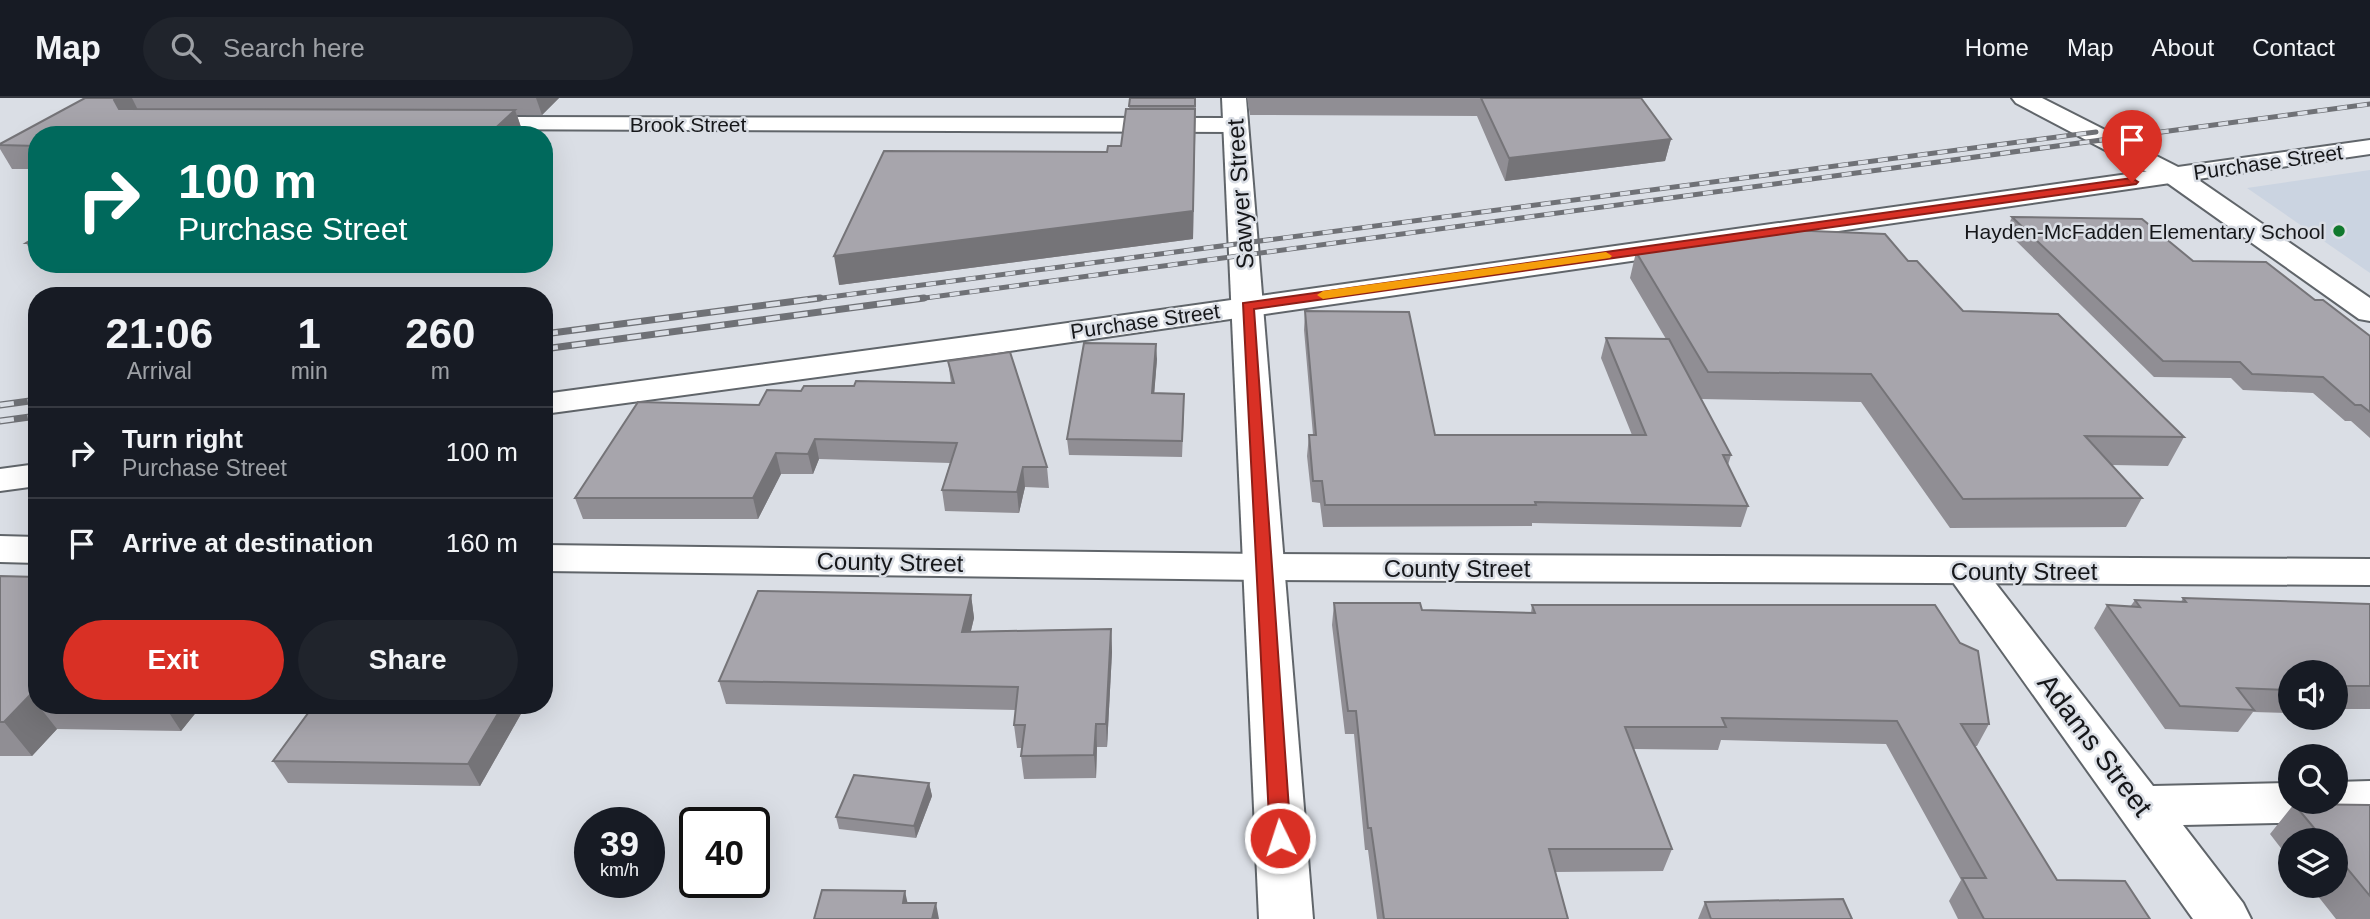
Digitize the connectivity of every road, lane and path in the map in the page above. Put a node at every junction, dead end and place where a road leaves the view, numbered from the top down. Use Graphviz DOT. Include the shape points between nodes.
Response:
graph roads {
  1 [pos="728,98"];
  2 [pos="2024,98"];
  3 [pos="1235,112"];
  4 [pos="437,124"];
  5 [pos="707,124"];
  6 [pos="2370,147"];
  7 [pos="2175,176"];
  8 [pos="1248,306"];
  9 [pos="2370,313"];
  10 [pos="553,403"];
  11 [pos="28,476"];
  12 [pos="0,480"];
  13 [pos="0,549"];
  14 [pos="28,550"];
  15 [pos="553,558"];
  16 [pos="1264,567"];
  17 [pos="1965,571"];
  18 [pos="2370,572"];
  19 [pos="2370,801"];
  20 [pos="2140,806"];
  21 [pos="1286,919"];
  22 [pos="2224,919"];
  1 -- 5 [label="main road"];
  2 -- 7 [label="main road"];
  3 -- 5 [label="main road, Brook Street"];
  3 -- 8 [label="main road, Sawyer Street"];
  4 -- 5 [label="main road, Brook Street"];
  6 -- 7 [label="main road, Purchase Street"];
  7 -- 8 [label="main road, Purchase Street"];
  7 -- 9 [label="main road"];
  8 -- 10 [label="main road, Purchase Street"];
  8 -- 16 [label="main road, Sawyer Street"];
  11 -- 12 [label="main road"];
  13 -- 14 [label="main road"];
  15 -- 16 [label="main road, County Street"];
  16 -- 17 [label="main road, County Street"];
  16 -- 21 [label="main road, Sawyer Street"];
  17 -- 18 [label="main road, County Street"];
  17 -- 20 [label="main road, Adams Street"];
  19 -- 20 [label="main road"];
  20 -- 22 [label="main road, Adams Street"];
}
